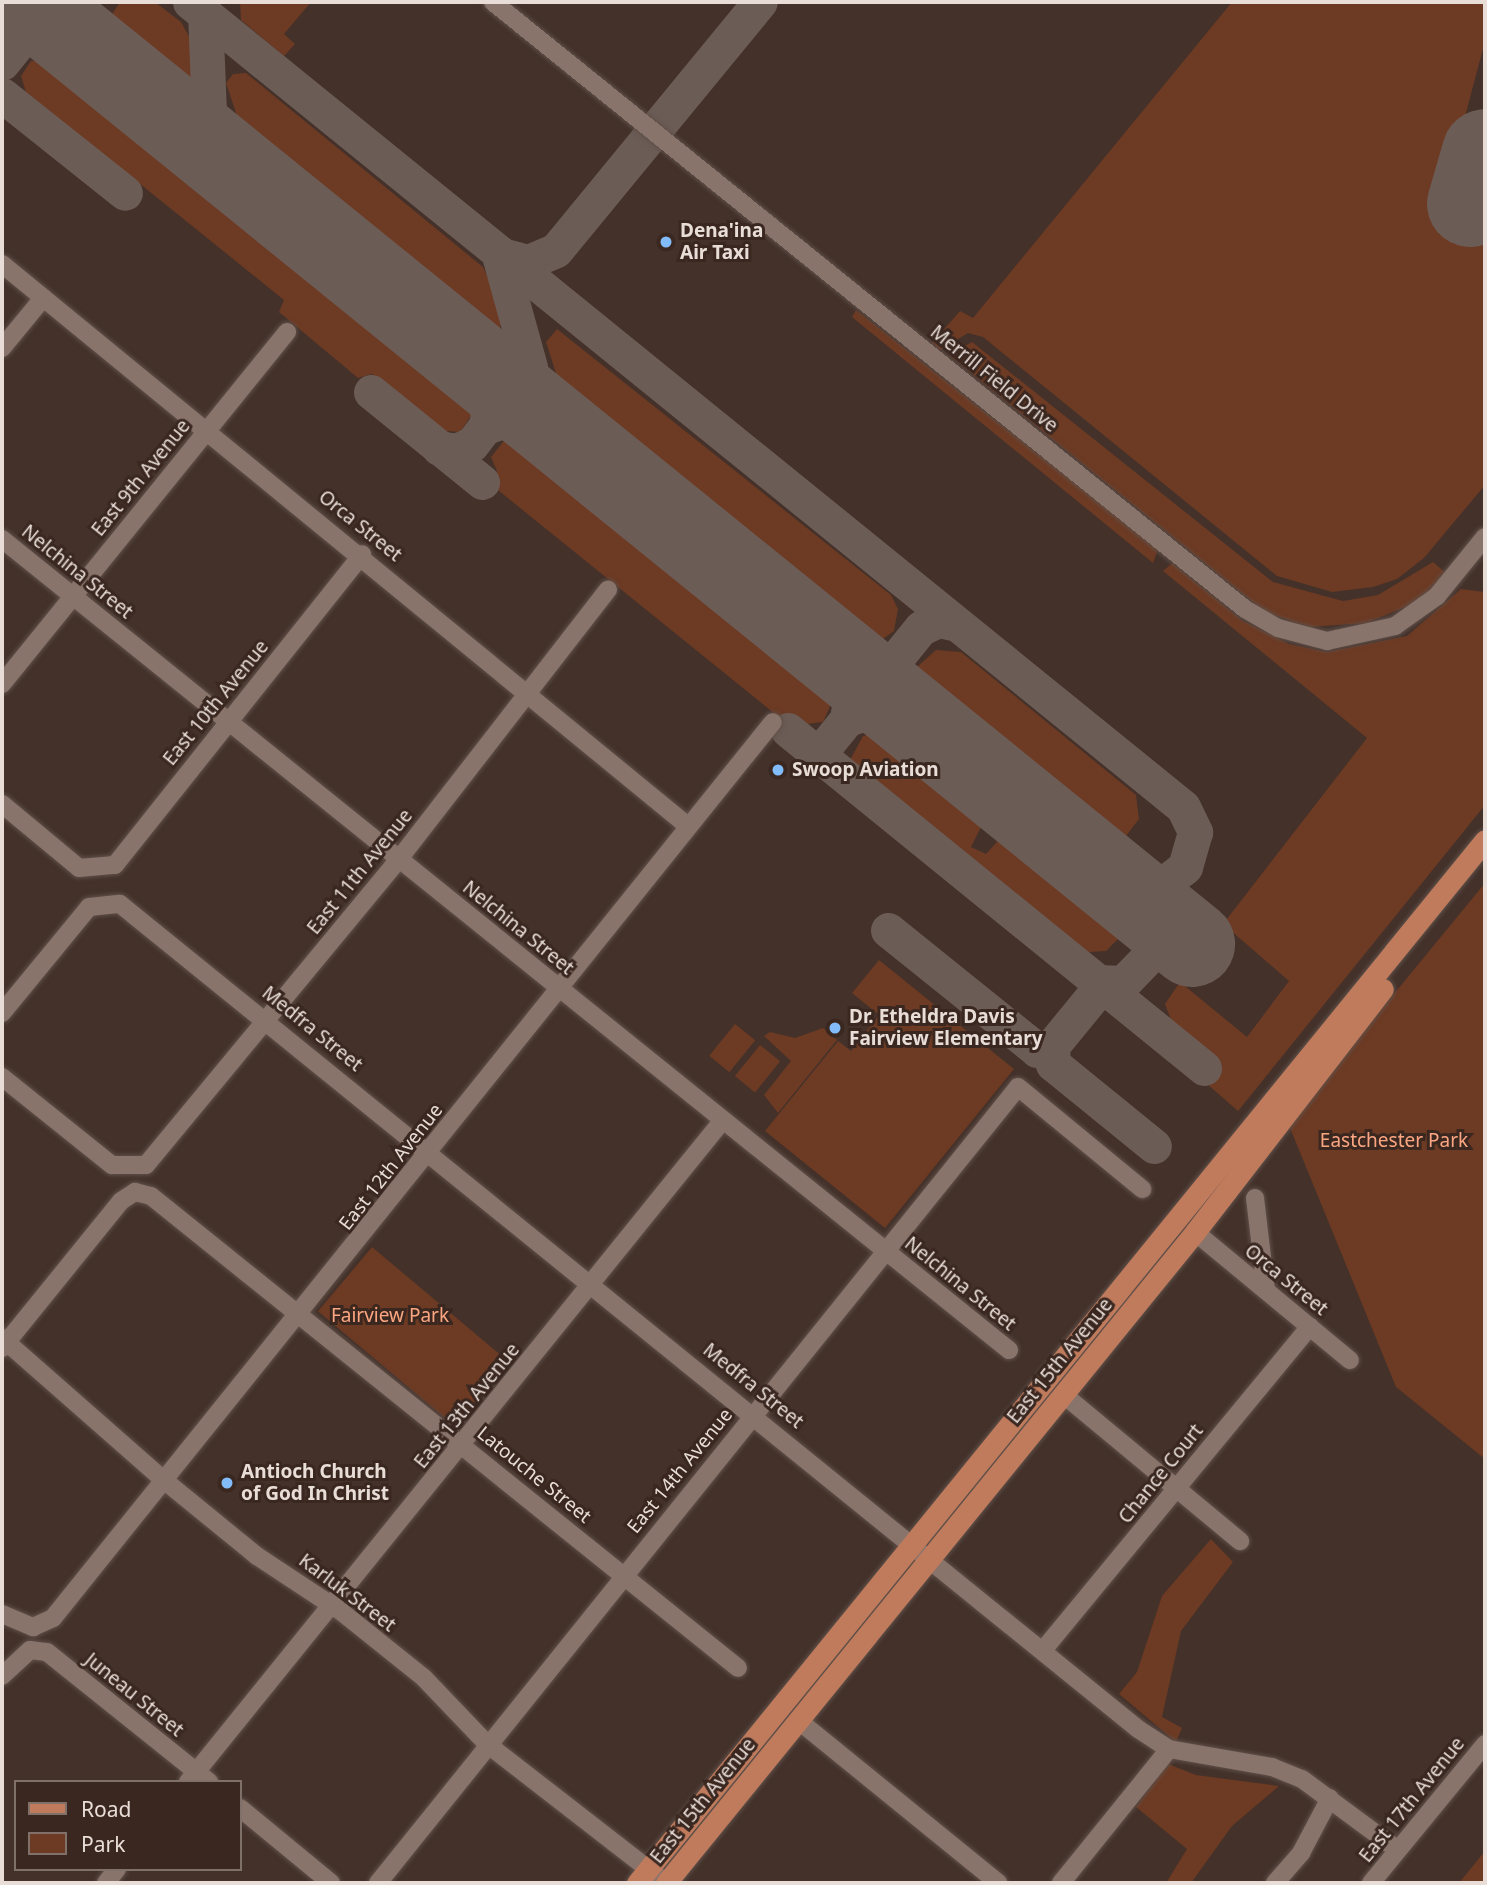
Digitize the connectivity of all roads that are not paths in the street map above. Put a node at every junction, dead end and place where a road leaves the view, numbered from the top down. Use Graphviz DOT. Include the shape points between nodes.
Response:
graph roads {
  1 [pos="493,2"];
  2 [pos="2,264"];
  3 [pos="43,298"];
  4 [pos="287,332"];
  5 [pos="2,348"];
  6 [pos="207,430"];
  7 [pos="1485,537"];
  8 [pos="2,538"];
  9 [pos="362,554"];
  10 [pos="608,590"];
  11 [pos="73,596"];
  12 [pos="2,684"];
  13 [pos="529,692"];
  14 [pos="228,721"];
  15 [pos="773,722"];
  16 [pos="2,804"];
  17 [pos="688,826"];
  18 [pos="1485,840"];
  19 [pos="399,859"];
  20 [pos="1485,863"];
  21 [pos="559,988"];
  22 [pos="2,1013"];
  23 [pos="266,1019"];
  24 [pos="2,1077"];
  25 [pos="723,1120"];
  26 [pos="430,1151"];
  27 [pos="1142,1189"];
  28 [pos="1255,1198"];
  29 [pos="1195,1232"];
  30 [pos="884,1250"];
  31 [pos="593,1281"];
  32 [pos="1266,1290"];
  33 [pos="302,1315"];
  34 [pos="1310,1326"];
  35 [pos="3,1343"];
  36 [pos="1009,1350"];
  37 [pos="1350,1360"];
  38 [pos="1064,1395"];
  39 [pos="753,1414"];
  40 [pos="463,1444"];
  41 [pos="165,1481"];
  42 [pos="1177,1488"];
  43 [pos="914,1542"];
  44 [pos="1240,1542"];
  45 [pos="932,1556"];
  46 [pos="623,1574"];
  47 [pos="333,1605"];
  48 [pos="2,1614"];
  49 [pos="1044,1649"];
  50 [pos="738,1668"];
  51 [pos="2,1676"];
  52 [pos="799,1721"];
  53 [pos="487,1744"];
  54 [pos="1485,1744"];
  55 [pos="1168,1749"];
  56 [pos="197,1778"];
  57 [pos="1330,1798"];
  58 [pos="242,1810"];
  59 [pos="1398,1850"];
  60 [pos="642,1876"];
  61 [pos="331,1883"];
  62 [pos="378,1883"];
  63 [pos="666,1883"];
  64 [pos="998,1883"];
  65 [pos="1061,1883"];
  66 [pos="1275,1883"];
  67 [pos="1371,1883"];
  1 -- 7 [label="street, Merrill Field Drive" via="1245,609 1278,628 1327,641 1395,626 1437,596"];
  2 -- 3 [label="street, Orca Street"];
  3 -- 5 [label="street"];
  3 -- 6 [label="street, Orca Street"];
  4 -- 6 [label="street, East 9th Avenue"];
  6 -- 9 [label="street, Orca Street"];
  6 -- 11 [label="street, East 9th Avenue"];
  8 -- 11 [label="street, Nelchina Street"];
  9 -- 13 [label="street, Orca Street"];
  9 -- 14 [label="street, East 10th Avenue"];
  10 -- 13 [label="street, East 11th Avenue"];
  11 -- 12 [label="street, East 9th Avenue"];
  11 -- 14 [label="street, Nelchina Street"];
  13 -- 17 [label="street, Orca Street"];
  13 -- 19 [label="street, East 11th Avenue"];
  14 -- 16 [label="street, East 10th Avenue" via="114,865 97,871 79,868"];
  14 -- 19 [label="street, Nelchina Street"];
  15 -- 17 [label="street, East 12th Avenue"];
  17 -- 21 [label="street, East 12th Avenue"];
  18 -- 43 [label="main road, East 15th Avenue"];
  19 -- 21 [label="street, Nelchina Street"];
  19 -- 23 [label="street, East 11th Avenue"];
  20 -- 29 [label="main road, East 15th Avenue"];
  21 -- 25 [label="street, Nelchina Street"];
  21 -- 26 [label="street, East 12th Avenue"];
  22 -- 23 [label="street, Medfra Street" via="89,907 107,901 132,911"];
  23 -- 24 [label="street, East 11th Avenue" via="155,1156 133,1169 112,1165"];
  23 -- 26 [label="street, Medfra Street"];
  25 -- 30 [label="street, Nelchina Street"];
  25 -- 31 [label="street, East 13th Avenue"];
  26 -- 31 [label="street, Medfra Street"];
  26 -- 33 [label="street, East 12th Avenue"];
  27 -- 30 [label="street, East 14th Avenue" via="1018,1087"];
  28 -- 32 [label="street"];
  29 -- 32 [label="street, Orca Street"];
  29 -- 38 [label="main road, East 15th Avenue"];
  30 -- 36 [label="street, Nelchina Street"];
  30 -- 39 [label="street, East 14th Avenue"];
  31 -- 39 [label="street, Medfra Street"];
  31 -- 40 [label="street, East 13th Avenue"];
  32 -- 34 [label="street, Orca Street"];
  33 -- 35 [label="street, Latouche Street" via="151,1196 135,1192"];
  33 -- 40 [label="street, Latouche Street"];
  33 -- 41 [label="street, East 12th Avenue"];
  34 -- 37 [label="street, Orca Street"];
  34 -- 42 [label="street, Chance Court"];
  35 -- 41 [label="street, Karluk Street"];
  38 -- 42 [label="street"];
  38 -- 45 [label="main road, East 15th Avenue"];
  39 -- 43 [label="street, Medfra Street"];
  39 -- 46 [label="street, East 14th Avenue"];
  40 -- 46 [label="street, Latouche Street"];
  40 -- 47 [label="street, East 13th Avenue"];
  41 -- 47 [label="street, Karluk Street" via="257,1556"];
  41 -- 48 [label="street, East 12th Avenue" via="53,1618 33,1627"];
  42 -- 44 [label="street"];
  42 -- 49 [label="street, Chance Court"];
  43 -- 45 [label="street, Medfra Street"];
  43 -- 60 [label="main road, East 15th Avenue"];
  45 -- 49 [label="street, Medfra Street"];
  45 -- 52 [label="main road, East 15th Avenue"];
  46 -- 50 [label="street, Latouche Street"];
  46 -- 53 [label="street, East 14th Avenue"];
  47 -- 53 [label="street, Karluk Street" via="424,1678"];
  47 -- 56 [label="street, East 13th Avenue"];
  49 -- 55 [label="street, Medfra Street"];
  51 -- 56 [label="street, Juneau Street" via="30,1650 47,1652"];
  52 -- 63 [label="main road, East 15th Avenue"];
  52 -- 64 [label="street"];
  53 -- 60 [label="street, Karluk Street"];
  53 -- 62 [label="street, East 14th Avenue"];
  54 -- 59 [label="street, East 17th Avenue"];
  55 -- 57 [label="street, Medfra Street" via="1272,1767"];
  55 -- 65 [label="street"];
  57 -- 59 [label="street, Medfra Street"];
  57 -- 66 [label="street" via="1301,1853"];
  58 -- 61 [label="street"];
  59 -- 67 [label="street, East 17th Avenue"];
  60 -- 63 [label="street, Karluk Street"];
}
